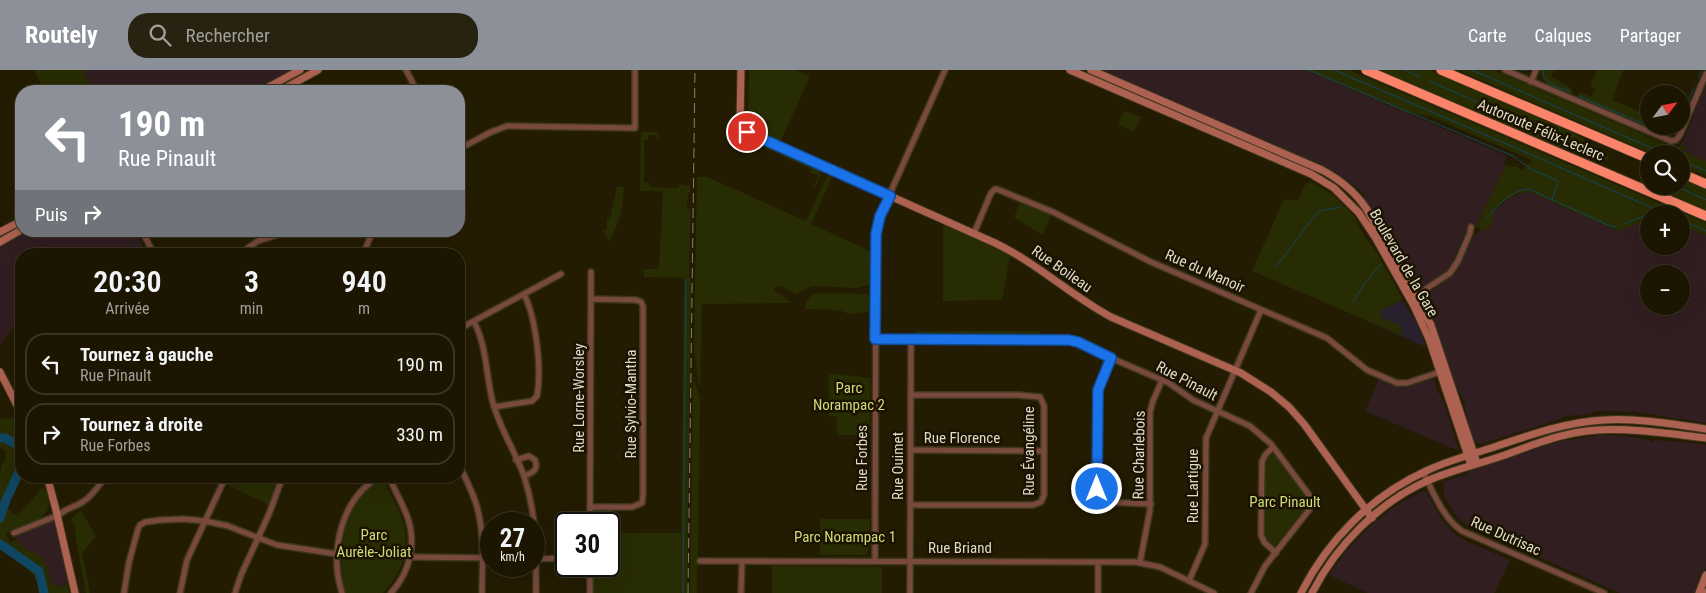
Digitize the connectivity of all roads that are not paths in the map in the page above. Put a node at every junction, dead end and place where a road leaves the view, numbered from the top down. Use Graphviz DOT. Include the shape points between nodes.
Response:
graph roads {
  1 [pos="300,70"];
  2 [pos="318,70"];
  3 [pos="406,70"];
  4 [pos="636,70"];
  5 [pos="741,70"];
  6 [pos="945,70"];
  7 [pos="1070,70"];
  8 [pos="1091,70"];
  9 [pos="1366,70"];
  10 [pos="1441,70"];
  11 [pos="1505,70"];
  12 [pos="1536,70"];
  13 [pos="1706,74"];
  14 [pos="1531,82"];
  15 [pos="272,85"];
  16 [pos="291,85"];
  17 [pos="414,85"];
  18 [pos="465,146"];
  19 [pos="1640,155"];
  20 [pos="1690,177"];
  21 [pos="1706,184"];
  22 [pos="890,196"];
  23 [pos="1706,216"];
  24 [pos="15,224"];
  25 [pos="1471,227"];
  26 [pos="0,232"];
  27 [pos="15,233"];
  28 [pos="974,233"];
  29 [pos="270,237"];
  30 [pos="0,242"];
  31 [pos="248,248"];
  32 [pos="591,272"];
  33 [pos="561,274"];
  34 [pos="524,294"];
  35 [pos="1413,298"];
  36 [pos="592,300"];
  37 [pos="1261,310"];
  38 [pos="474,322"];
  39 [pos="465,326"];
  40 [pos="875,339"];
  41 [pos="911,339"];
  42 [pos="1111,358"];
  43 [pos="1235,370"];
  44 [pos="1443,371"];
  45 [pos="0,372"];
  46 [pos="1162,380"];
  47 [pos="911,395"];
  48 [pos="15,401"];
  49 [pos="494,407"];
  50 [pos="1217,411"];
  51 [pos="1706,429"];
  52 [pos="1706,438"];
  53 [pos="1273,447"];
  54 [pos="911,450"];
  55 [pos="1044,451"];
  56 [pos="1471,454"];
  57 [pos="516,460"];
  58 [pos="1474,464"];
  59 [pos="1423,472"];
  60 [pos="524,476"];
  61 [pos="465,477"];
  62 [pos="1428,481"];
  63 [pos="50,483"];
  64 [pos="100,483"];
  65 [pos="223,483"];
  66 [pos="280,483"];
  67 [pos="370,483"];
  68 [pos="392,483"];
  69 [pos="1151,504"];
  70 [pos="911,505"];
  71 [pos="590,507"];
  72 [pos="1366,509"];
  73 [pos="533,512"];
  74 [pos="590,512"];
  75 [pos="61,513"];
  76 [pos="1372,518"];
  77 [pos="205,521"];
  78 [pos="480,524"];
  79 [pos="14,533"];
  80 [pos="258,538"];
  81 [pos="1276,553"];
  82 [pos="337,554"];
  83 [pos="410,557"];
  84 [pos="480,558"];
  85 [pos="700,561"];
  86 [pos="742,561"];
  87 [pos="875,561"];
  88 [pos="910,562"];
  89 [pos="1098,562"];
  90 [pos="1140,562"];
  91 [pos="1706,575"];
  92 [pos="482,577"];
  93 [pos="536,577"];
  94 [pos="590,577"];
  95 [pos="1189,581"];
  96 [pos="75,593"];
  97 [pos="124,593"];
  98 [pos="180,593"];
  99 [pos="235,593"];
  100 [pos="342,593"];
  101 [pos="391,593"];
  102 [pos="482,593"];
  103 [pos="536,593"];
  104 [pos="590,593"];
  105 [pos="741,593"];
  106 [pos="910,593"];
  107 [pos="1098,593"];
  108 [pos="1214,593"];
  109 [pos="1251,593"];
  110 [pos="1301,593"];
  111 [pos="1312,593"];
  112 [pos="1604,593"];
  113 [pos="1699,593"];
  1 -- 15 [label="main road"];
  2 -- 16 [label="main road"];
  3 -- 17 [label="street"];
  4 -- 18 [label="street" via="635,128 510,126"];
  5 -- 22 [label="main road, Rue Boileau" via="740,123 743,130"];
  6 -- 22 [label="street, Rue Forbes"];
  7 -- 35 [label="main road, Boulevard de la Gare" via="1330,185 1362,216"];
  8 -- 35 [label="main road, Boulevard de la Gare" via="1332,176 1355,194 1363,205"];
  9 -- 23 [label="highway, Autoroute Félix-Leclerc"];
  10 -- 19 [label="highway, Autoroute Félix-Leclerc"];
  11 -- 14 [label="street"];
  12 -- 14 [label="street"];
  13 -- 14 [label="street" via="1680,135 1671,141"];
  20 -- 21 [label="highway"];
  22 -- 28 [label="main road, Rue Boileau"];
  22 -- 40 [label="street, Rue Forbes" via="876,234"];
  24 -- 26 [label="main road"];
  25 -- 35 [label="street" via="1452,271"];
  27 -- 30 [label="main road"];
  28 -- 37 [label="street, Rue du Manoir" via="992,192 1000,190"];
  28 -- 43 [label="main road, Rue Boileau" via="1022,257 1111,317"];
  29 -- 31 [label="street"];
  32 -- 36 [label="street, Rue Lorne-Worsley"];
  33 -- 34 [label="street"];
  34 -- 38 [label="street"];
  34 -- 49 [label="street" via="535,335 537,396 532,401"];
  35 -- 44 [label="main road, Boulevard de la Gare"];
  36 -- 71 [label="street, Rue Lorne-Worsley"];
  36 -- 71 [label="street, Rue Sylvio-Mantha" via="634,300 644,306 643,501 637,506"];
  37 -- 43 [label="street, Rue Lartigue"];
  37 -- 44 [label="street, Rue du Manoir" via="1327,338 1367,370 1397,383 1407,383"];
  38 -- 39 [label="street"];
  38 -- 49 [label="street"];
  40 -- 41 [label="street, Rue Pinault"];
  40 -- 87 [label="street, Rue Forbes"];
  41 -- 42 [label="street, Rue Pinault" via="1069,340"];
  41 -- 47 [label="street, Rue Ouimet"];
  42 -- 46 [label="street, Rue Pinault"];
  42 -- 69 [label="street" via="1098,390 1098,495 1106,502"];
  43 -- 50 [label="street, Rue Lartigue"];
  43 -- 72 [label="main road, Rue Boileau" via="1261,384 1292,411"];
  44 -- 56 [label="main road, Boulevard de la Gare"];
  45 -- 48 [label="main road"];
  46 -- 50 [label="street, Rue Pinault"];
  46 -- 69 [label="street, Rue Charlebois" via="1150,412"];
  47 -- 54 [label="street, Rue Ouimet"];
  47 -- 55 [label="street, Rue Évangéline" via="1040,397 1044,406"];
  49 -- 57 [label="street"];
  50 -- 53 [label="street, Rue Pinault" via="1250,426"];
  50 -- 95 [label="street, Rue Lartigue" via="1205,440 1205,544"];
  51 -- 56 [label="main road" via="1632,420 1586,421 1547,429"];
  52 -- 58 [label="main road" via="1626,430 1585,431"];
  53 -- 81 [label="street" via="1262,462 1262,535 1264,542"];
  53 -- 81 [label="street, Rue Pinault" via="1312,502"];
  54 -- 55 [label="street, Rue Florence"];
  54 -- 70 [label="street, Rue Ouimet"];
  55 -- 70 [label="street, Rue Évangéline" via="1044,497 1038,504"];
  56 -- 58 [label="main road, Boulevard de la Gare"];
  56 -- 59 [label="main road"];
  57 -- 60 [label="street"];
  57 -- 60 [label="street" via="529,456 535,460 535,470"];
  58 -- 62 [label="main road"];
  59 -- 62 [label="street, Rue Dutrisac"];
  59 -- 72 [label="main road"];
  60 -- 73 [label="street"];
  61 -- 78 [label="street"];
  62 -- 76 [label="main road" via="1399,497"];
  62 -- 112 [label="street, Rue Dutrisac" via="1446,515 1459,529"];
  63 -- 75 [label="main road"];
  64 -- 75 [label="street" via="84,501"];
  65 -- 77 [label="street"];
  66 -- 80 [label="street"];
  67 -- 82 [label="street" via="354,499 342,526"];
  68 -- 83 [label="street" via="409,522 412,539"];
  69 -- 90 [label="street, Rue Charlebois"];
  70 -- 88 [label="street, Rue Ouimet"];
  71 -- 74 [label="street, Rue Lorne-Worsley"];
  72 -- 76 [label="main road, Rue Boileau"];
  72 -- 110 [label="main road" via="1330,547"];
  75 -- 79 [label="street"];
  75 -- 96 [label="main road"];
  76 -- 111 [label="main road" via="1334,557"];
  77 -- 80 [label="street"];
  77 -- 97 [label="street" via="166,519 140,525"];
  77 -- 98 [label="street" via="185,566"];
  80 -- 82 [label="street" via="282,546"];
  80 -- 99 [label="street"];
  81 -- 109 [label="street, Rue Pinault" via="1262,570"];
  82 -- 100 [label="street"];
  83 -- 84 [label="street"];
  83 -- 101 [label="street" via="404,574"];
  85 -- 86 [label="street, Rue Briand"];
  86 -- 87 [label="street, Rue Briand"];
  86 -- 105 [label="street"];
  87 -- 88 [label="street, Rue Briand"];
  88 -- 89 [label="street, Rue Briand"];
  88 -- 106 [label="street, Rue Ouimet"];
  89 -- 90 [label="street, Rue Briand"];
  89 -- 107 [label="street"];
  90 -- 95 [label="street, Rue Briand"];
  91 -- 113 [label="main road"];
  92 -- 102 [label="street"];
  93 -- 103 [label="street"];
  94 -- 104 [label="street"];
  95 -- 108 [label="street, Rue Briand"];
}
